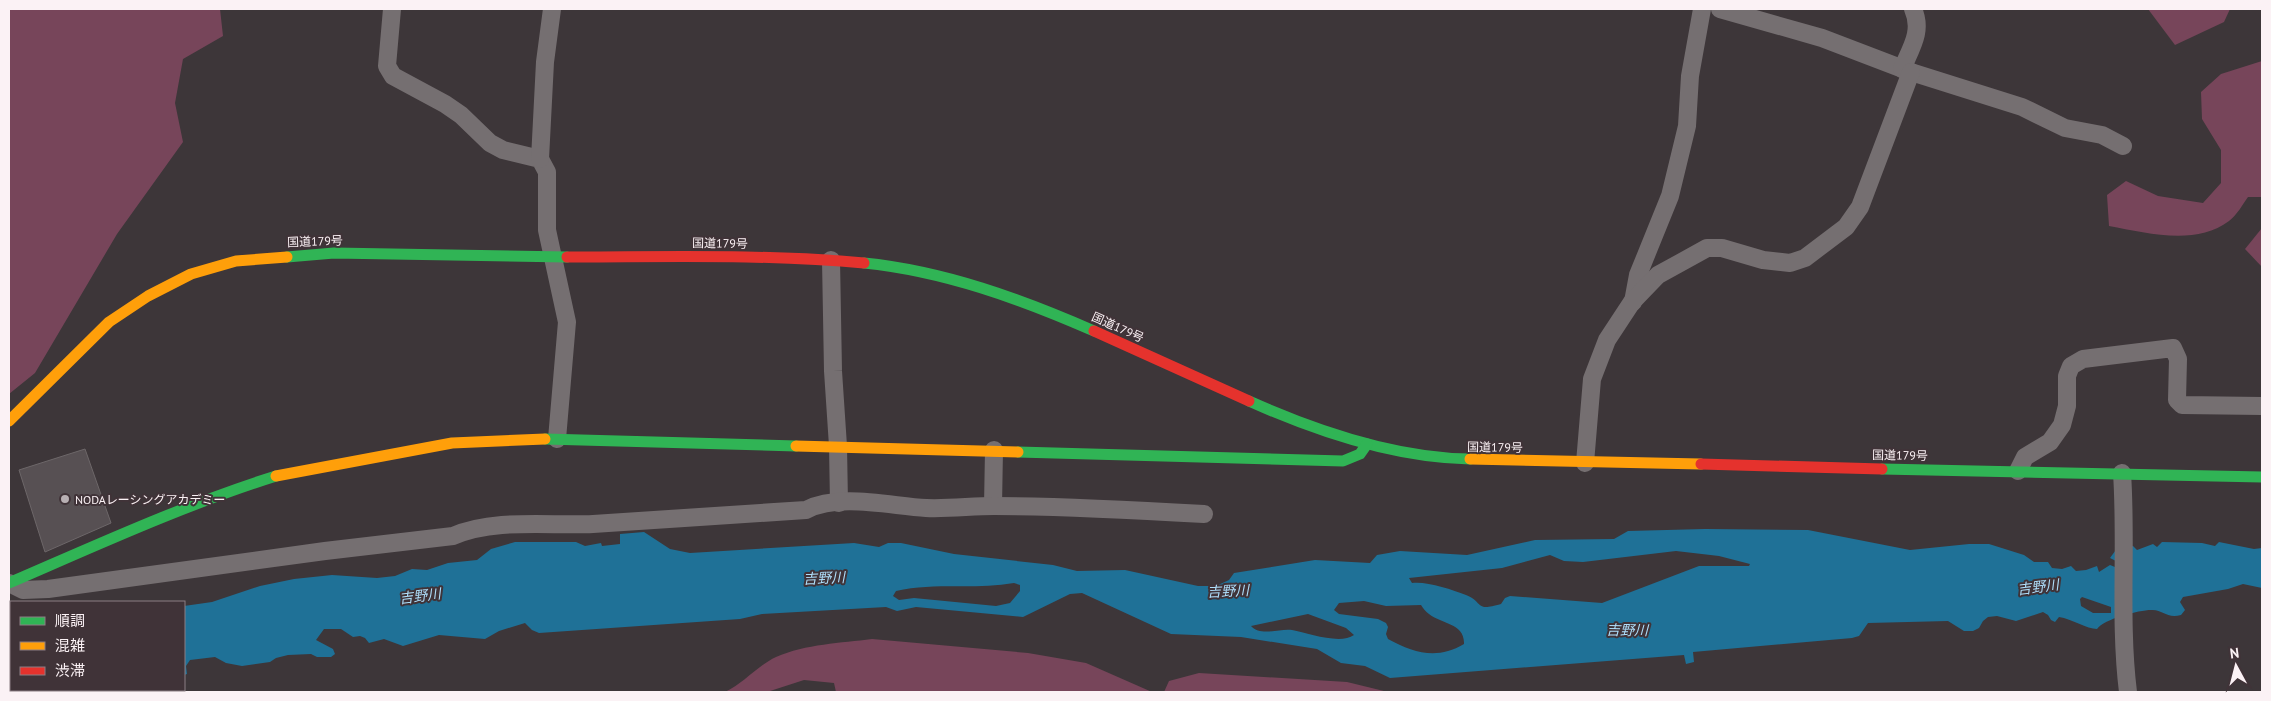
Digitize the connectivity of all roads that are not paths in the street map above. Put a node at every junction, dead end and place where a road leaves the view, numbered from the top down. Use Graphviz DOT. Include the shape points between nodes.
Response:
graph roads {
  1 [pos="392,9"];
  2 [pos="552,9"];
  3 [pos="1702,9"];
  4 [pos="1720,9"];
  5 [pos="1912,9"];
  6 [pos="1907,71"];
  7 [pos="2123,146"];
  8 [pos="540,159"];
  9 [pos="552,257"];
  10 [pos="832,260"];
  11 [pos="1632,302"];
  12 [pos="2262,406"];
  13 [pos="9,421"];
  14 [pos="557,439"];
  15 [pos="1367,444"];
  16 [pos="838,446"];
  17 [pos="994,450"];
  18 [pos="1585,463"];
  19 [pos="2018,471"];
  20 [pos="2122,473"];
  21 [pos="2262,476"];
  22 [pos="839,503"];
  23 [pos="993,506"];
  24 [pos="1204,514"];
  25 [pos="9,583"];
  26 [pos="2128,692"];
  1 -- 8 [label="street" via="387,66 393,76 461,115 490,143 503,150"];
  2 -- 8 [label="street"];
  3 -- 11 [label="street" via="1690,76 1687,126 1670,196 1638,275"];
  4 -- 6 [label="street" via="1822,38"];
  5 -- 6 [label="street" via="1918,20"];
  6 -- 7 [label="street" via="2022,107 2065,128 2102,135"];
  6 -- 11 [label="street" via="1860,207 1846,227 1805,258 1790,263 1763,260 1722,248 1707,248 1658,275"];
  8 -- 9 [label="street" via="547,172"];
  9 -- 10 [label="main road, 国道179号"];
  9 -- 13 [label="main road, 国道179号" via="334,253 236,261 191,274 148,296 109,322"];
  9 -- 14 [label="street" via="567,322"];
  10 -- 15 [label="main road, 国道179号" via="883,265 986,289 1077,324 1255,404"];
  10 -- 16 [label="street" via="833,371"];
  11 -- 18 [label="street" via="1607,340 1592,379"];
  12 -- 19 [label="street" via="2182,405 2177,400 2178,359 2174,348 2083,359 2071,366 2067,376 2067,406 2062,425 2050,442 2025,457"];
  14 -- 16 [label="main road"];
  14 -- 25 [label="main road" via="452,443 287,472 146,523"];
  15 -- 17 [label="main road" via="1360,454 1343,461"];
  15 -- 18 [label="main road, 国道179号" via="1407,454 1456,460"];
  16 -- 17 [label="main road"];
  16 -- 22 [label="street"];
  17 -- 23 [label="street"];
  18 -- 19 [label="main road, 国道179号"];
  19 -- 20 [label="main road, 国道179号"];
  20 -- 21 [label="main road, 国道179号"];
  20 -- 26 [label="street" via="2124,665"];
  22 -- 23 [label="street" via="884,503 926,508"];
  22 -- 25 [label="street" via="796,511 592,524 490,526 469,529 454,536 48,590 23,590"];
  23 -- 24 [label="street"];
}
